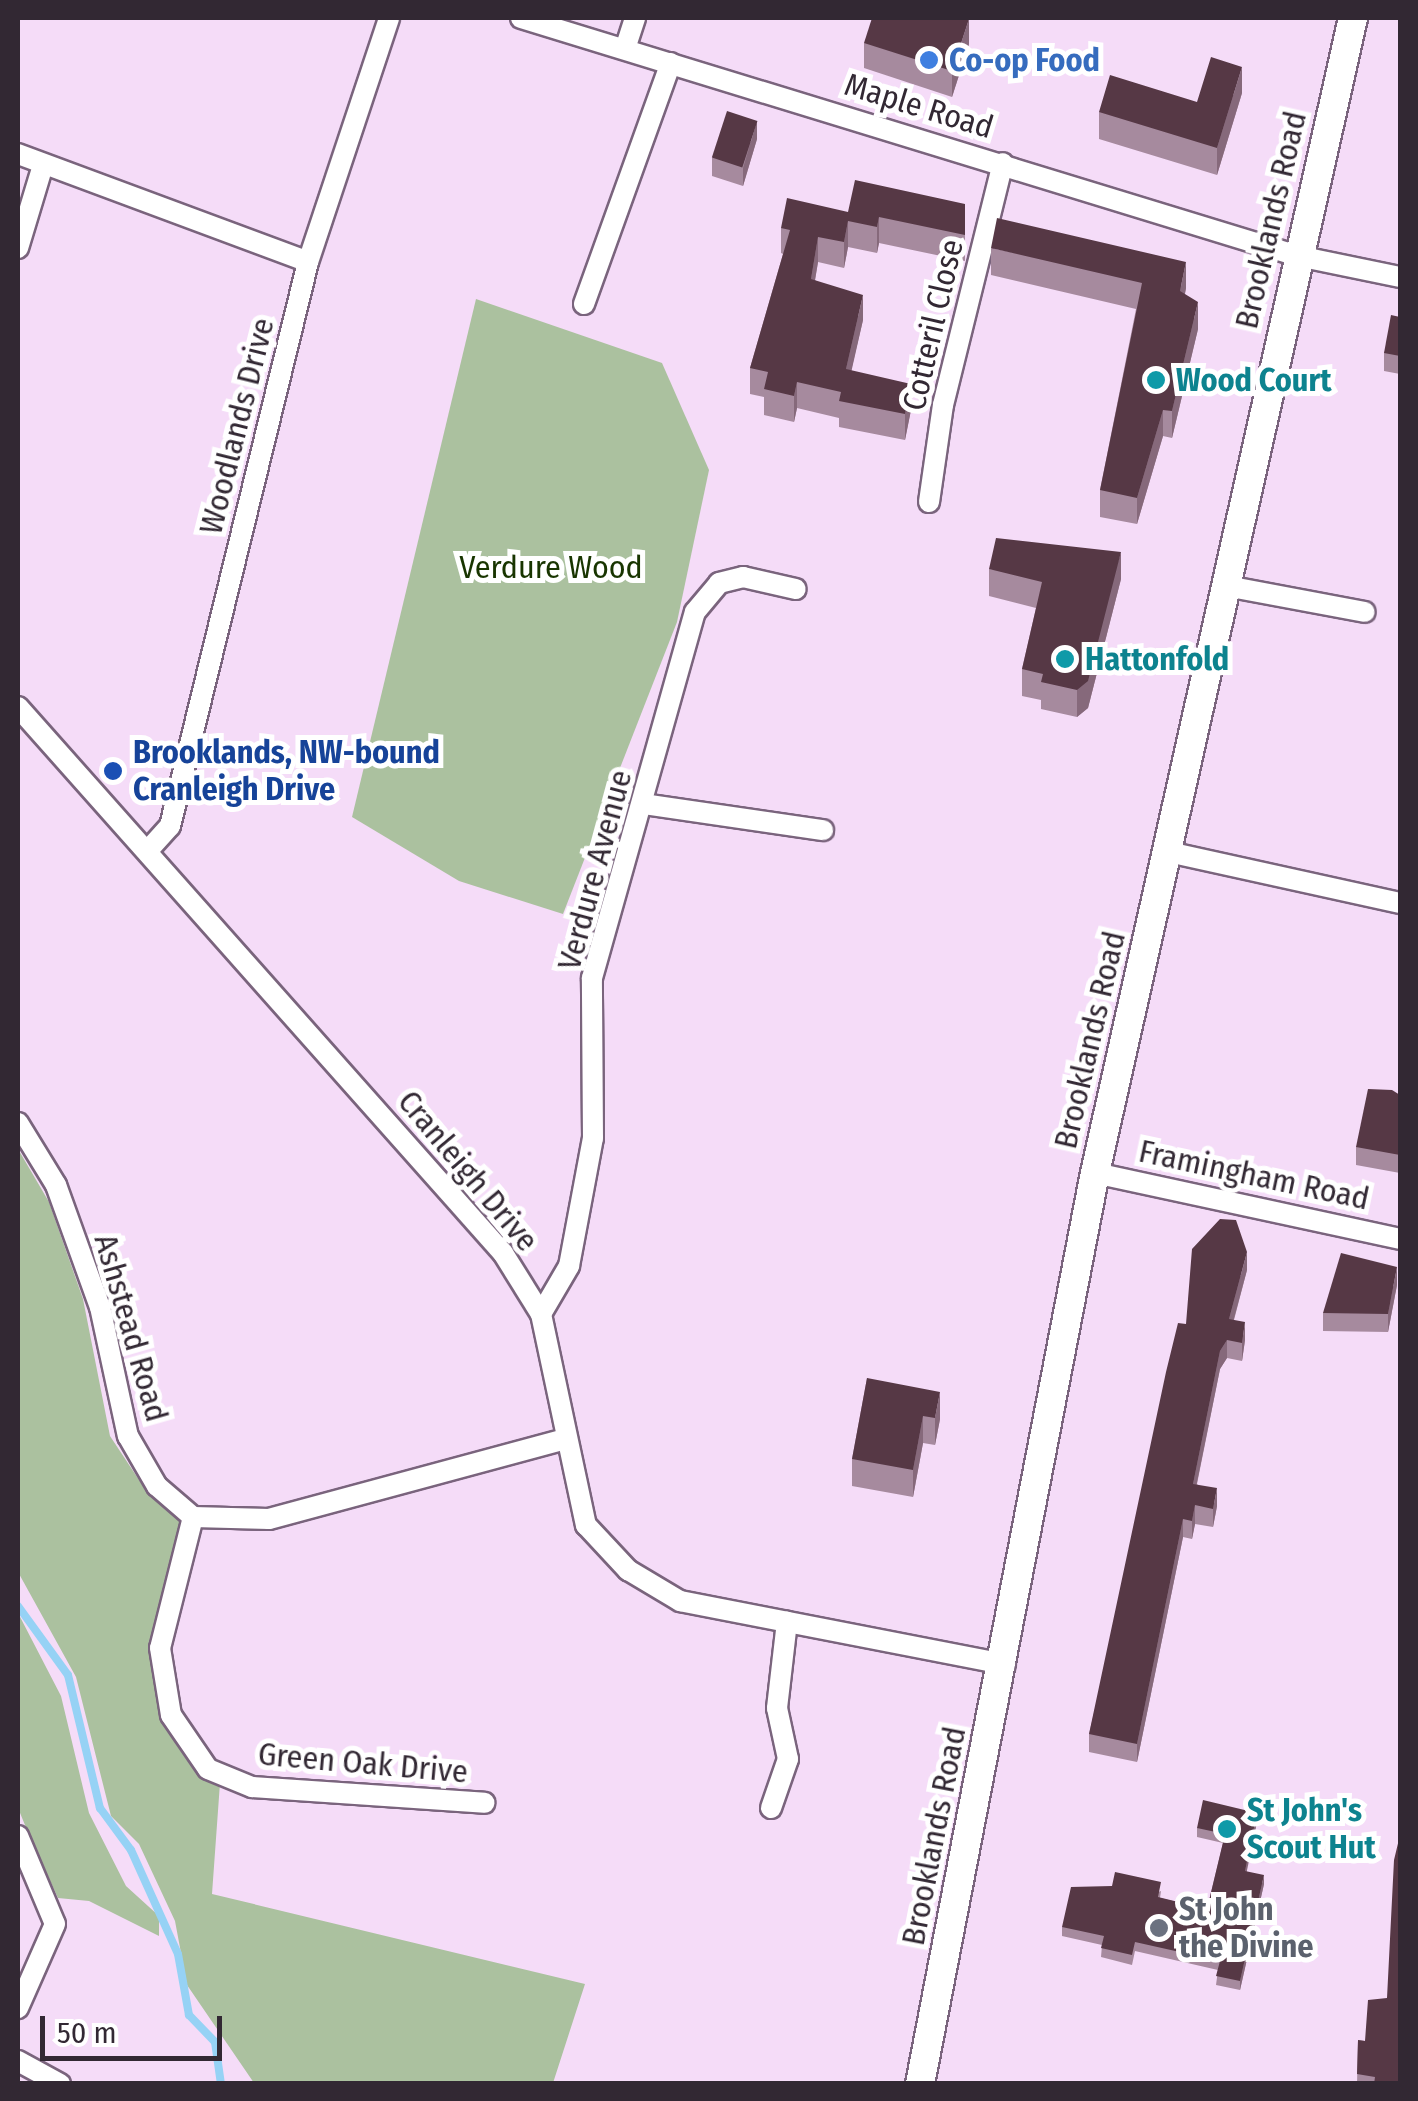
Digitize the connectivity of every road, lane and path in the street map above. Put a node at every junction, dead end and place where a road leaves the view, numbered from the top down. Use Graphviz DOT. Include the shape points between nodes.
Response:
graph roads {
  1 [pos="388,18"];
  2 [pos="521,18"];
  3 [pos="635,18"];
  4 [pos="1353,18"];
  5 [pos="625,48"];
  6 [pos="672,63"];
  7 [pos="18,154"];
  8 [pos="1004,164"];
  9 [pos="43,165"];
  10 [pos="18,248"];
  11 [pos="1298,256"];
  12 [pos="308,262"];
  13 [pos="1400,277"];
  14 [pos="584,304"];
  15 [pos="929,502"];
  16 [pos="1226,586"];
  17 [pos="796,589"];
  18 [pos="1364,612"];
  19 [pos="18,707"];
  20 [pos="644,804"];
  21 [pos="824,830"];
  22 [pos="151,846"];
  23 [pos="1168,852"];
  24 [pos="1400,903"];
  25 [pos="18,1122"];
  26 [pos="1096,1173"];
  27 [pos="1400,1239"];
  28 [pos="540,1314"];
  29 [pos="566,1439"];
  30 [pos="192,1517"];
  31 [pos="788,1622"];
  32 [pos="1004,1664"];
  33 [pos="484,1804"];
  34 [pos="771,1808"];
  35 [pos="18,1836"];
  36 [pos="18,2008"];
  37 [pos="18,2061"];
  38 [pos="60,2084"];
  39 [pos="920,2084"];
  1 -- 12 [label="street, Woodlands Drive"];
  2 -- 5 [label="street, Maple Road"];
  3 -- 5 [label="street"];
  4 -- 11 [label="street, Brooklands Road"];
  5 -- 6 [label="street, Maple Road"];
  6 -- 8 [label="street, Maple Road"];
  6 -- 14 [label="street"];
  7 -- 9 [label="street"];
  8 -- 11 [label="street, Maple Road"];
  8 -- 15 [label="street, Cotteril Close" via="943,404"];
  9 -- 10 [label="street"];
  9 -- 12 [label="street"];
  11 -- 13 [label="street, Maple Road"];
  11 -- 16 [label="street, Brooklands Road"];
  12 -- 22 [label="street, Woodlands Drive" via="170,826"];
  16 -- 18 [label="street"];
  16 -- 23 [label="street, Brooklands Road"];
  17 -- 20 [label="street, Verdure Avenue" via="731,580 695,612"];
  19 -- 22 [label="street, Cranleigh Drive"];
  20 -- 21 [label="street"];
  20 -- 28 [label="street, Verdure Avenue" via="592,978 598,1096 568,1266"];
  22 -- 28 [label="street, Cranleigh Drive" via="503,1253"];
  23 -- 24 [label="street"];
  23 -- 26 [label="street, Brooklands Road"];
  25 -- 30 [label="street, Ashstead Road" via="56,1185 100,1307 128,1436 157,1486"];
  26 -- 27 [label="street, Framingham Road"];
  26 -- 32 [label="street, Brooklands Road"];
  28 -- 29 [label="street, Cranleigh Drive"];
  29 -- 30 [label="street" via="268,1519"];
  29 -- 31 [label="street, Cranleigh Drive" via="586,1525 628,1570 680,1601"];
  30 -- 33 [label="street, Green Oak Drive" via="160,1648 171,1715 208,1769 252,1787"];
  31 -- 32 [label="street, Cranleigh Drive"];
  31 -- 34 [label="street" via="777,1708 788,1758"];
  32 -- 39 [label="street, Brooklands Road"];
  35 -- 36 [label="street" via="54,1924"];
  37 -- 38 [label="street"];
}
